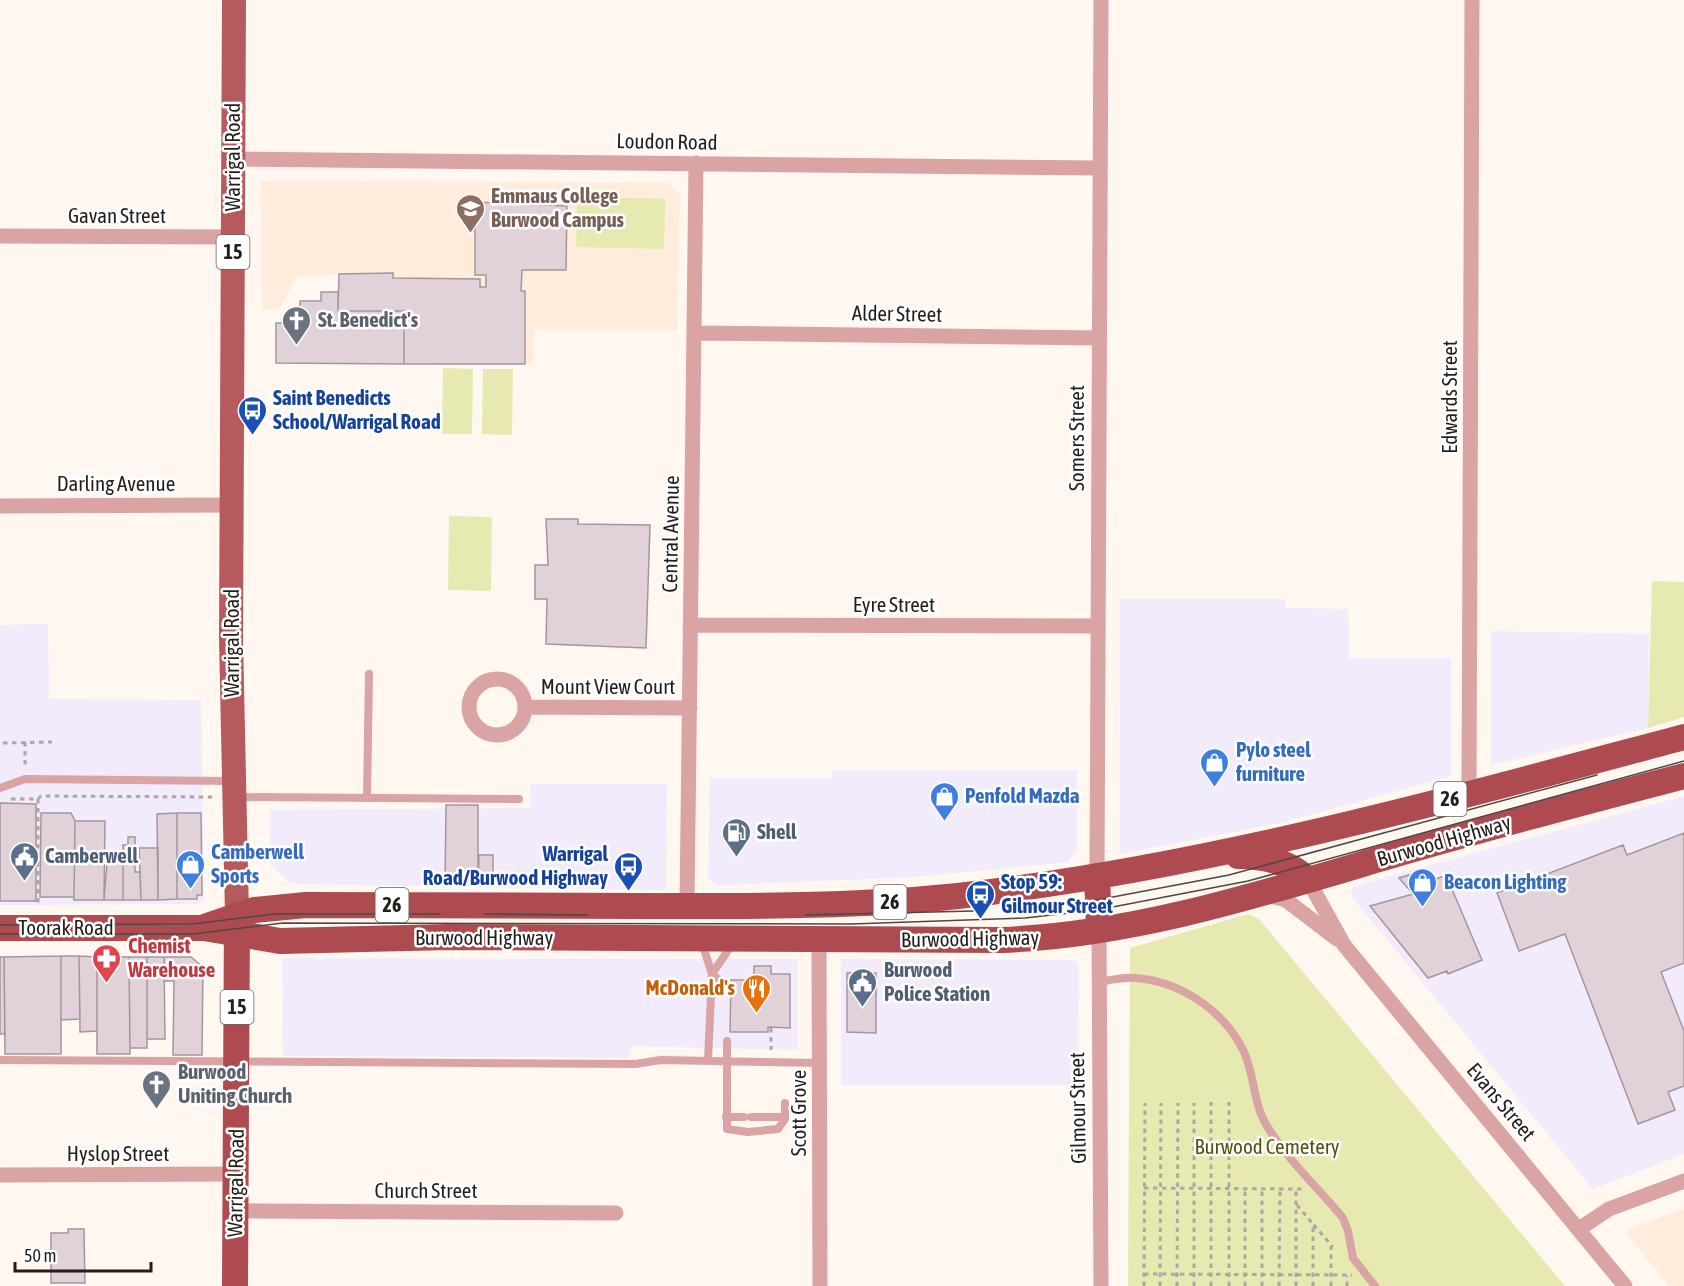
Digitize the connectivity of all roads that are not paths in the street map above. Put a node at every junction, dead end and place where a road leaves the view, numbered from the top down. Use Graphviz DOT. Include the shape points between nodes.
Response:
graph roads {
  1 [pos="234,0"];
  2 [pos="1101,0"];
  3 [pos="1472,0"];
  4 [pos="233,159"];
  5 [pos="696,164"];
  6 [pos="1100,168"];
  7 [pos="0,236"];
  8 [pos="233,237"];
  9 [pos="694,333"];
  10 [pos="1099,338"];
  11 [pos="233,505"];
  12 [pos="0,506"];
  13 [pos="690,625"];
  14 [pos="1097,626"];
  15 [pos="369,674"];
  16 [pos="525,707"];
  17 [pos="690,708"];
  18 [pos="1684,737"];
  19 [pos="1684,776"];
  20 [pos="0,788"];
  21 [pos="235,789"];
  22 [pos="1469,795"];
  23 [pos="367,798"];
  24 [pos="519,799"];
  25 [pos="1470,833"];
  26 [pos="1214,856"];
  27 [pos="1097,876"];
  28 [pos="1308,880"];
  29 [pos="1260,894"];
  30 [pos="687,906"];
  31 [pos="820,906"];
  32 [pos="237,924"];
  33 [pos="0,928"];
  34 [pos="1099,929"];
  35 [pos="693,940"];
  36 [pos="734,940"];
  37 [pos="819,940"];
  38 [pos="1344,945"];
  39 [pos="712,974"];
  40 [pos="1098,982"];
  41 [pos="725,985"];
  42 [pos="726,1041"];
  43 [pos="0,1060"];
  44 [pos="708,1060"];
  45 [pos="726,1060"];
  46 [pos="237,1063"];
  47 [pos="819,1063"];
  48 [pos="785,1103"];
  49 [pos="726,1117"];
  50 [pos="785,1117"];
  51 [pos="237,1174"];
  52 [pos="0,1175"];
  53 [pos="1684,1181"];
  54 [pos="236,1211"];
  55 [pos="616,1213"];
  56 [pos="1579,1229"];
  57 [pos="235,1286"];
  58 [pos="820,1286"];
  59 [pos="1101,1286"];
  60 [pos="1375,1286"];
  61 [pos="1626,1286"];
  1 -- 4 [label="main road, Warrigal Road / 15"];
  2 -- 6 [label="street, Somers Street"];
  3 -- 22 [label="street, Edwards Street"];
  4 -- 5 [label="street, Loudon Road"];
  4 -- 8 [label="main road, Warrigal Road / 15"];
  5 -- 6 [label="street, Loudon Road"];
  5 -- 9 [label="street, Central Avenue"];
  6 -- 10 [label="street, Somers Street"];
  7 -- 8 [label="street, Gavan Street"];
  8 -- 11 [label="main road, Warrigal Road / 15"];
  9 -- 10 [label="street, Alder Street"];
  9 -- 13 [label="street, Central Avenue"];
  10 -- 14 [label="street, Somers Street"];
  11 -- 12 [label="street, Darling Avenue"];
  11 -- 21 [label="main road, Warrigal Road / 15"];
  13 -- 14 [label="street, Eyre Street"];
  13 -- 17 [label="street, Central Avenue"];
  14 -- 27 [label="street, Somers Street"];
  15 -- 23 [label="lane"];
  16 -- 17 [label="street, Mount View Court"];
  17 -- 30 [label="street, Central Avenue"];
  18 -- 22 [label="highway, Burwood Highway / 26"];
  19 -- 25 [label="highway, Burwood Highway / 26"];
  20 -- 21 [label="lane" via="25,778"];
  21 -- 23 [label="lane"];
  21 -- 32 [label="main road, Warrigal Road / 15"];
  22 -- 25 [label="highway"];
  22 -- 26 [label="highway, Burwood Highway / 26"];
  23 -- 24 [label="lane"];
  25 -- 28 [label="highway, Burwood Highway / 26"];
  26 -- 27 [label="highway, Burwood Highway / 26"];
  26 -- 28 [label="highway" via="1245,856 1279,863"];
  27 -- 31 [label="highway, Burwood Highway / 26" via="959,895"];
  27 -- 34 [label="highway"];
  28 -- 29 [label="highway, Burwood Highway / 26"];
  28 -- 38 [label="street, Evans Street"];
  29 -- 34 [label="highway, Burwood Highway / 26"];
  29 -- 38 [label="street, Evans Street" via="1286,900"];
  30 -- 31 [label="highway, Burwood Highway / 26"];
  30 -- 32 [label="highway, Burwood Highway / 26" via="306,904 274,906"];
  30 -- 35 [label="highway"];
  31 -- 37 [label="highway"];
  32 -- 33 [label="highway, Toorak Road / 26" via="204,928"];
  32 -- 35 [label="highway, Burwood Highway / 26" via="280,941 449,937"];
  32 -- 46 [label="highway, Warrigal Road / 15"];
  34 -- 37 [label="highway, Burwood Highway / 26" via="1067,936 1002,940"];
  34 -- 40 [label="street, Gilmour Street"];
  35 -- 36 [label="highway, Burwood Highway / 26"];
  35 -- 39 [label="lane"];
  36 -- 37 [label="highway, Burwood Highway / 26"];
  36 -- 39 [label="lane"];
  37 -- 47 [label="street, Scott Grove"];
  38 -- 56 [label="street, Evans Street"];
  39 -- 41 [label="lane"];
  39 -- 44 [label="lane"];
  40 -- 59 [label="street, Gilmour Street"];
  40 -- 60 [label="lane" via="1134,977 1180,990 1208,1006 1234,1034 1267,1126 1346,1224 1353,1258"];
  42 -- 45 [label="lane"];
  43 -- 46 [label="lane"];
  44 -- 45 [label="lane"];
  44 -- 46 [label="lane" via="634,1064"];
  45 -- 47 [label="lane"];
  45 -- 49 [label="lane"];
  46 -- 51 [label="highway, Warrigal Road / 15"];
  47 -- 58 [label="street, Scott Grove"];
  48 -- 50 [label="lane"];
  49 -- 50 [label="lane"];
  49 -- 50 [label="lane" via="728,1129 748,1132 778,1130"];
  51 -- 52 [label="street, Hyslop Street"];
  51 -- 54 [label="highway, Warrigal Road / 15"];
  53 -- 56 [label="street" via="1609,1209"];
  54 -- 55 [label="street, Church Street"];
  54 -- 57 [label="highway, Warrigal Road / 15"];
  56 -- 61 [label="street, Evans Street"];
}
